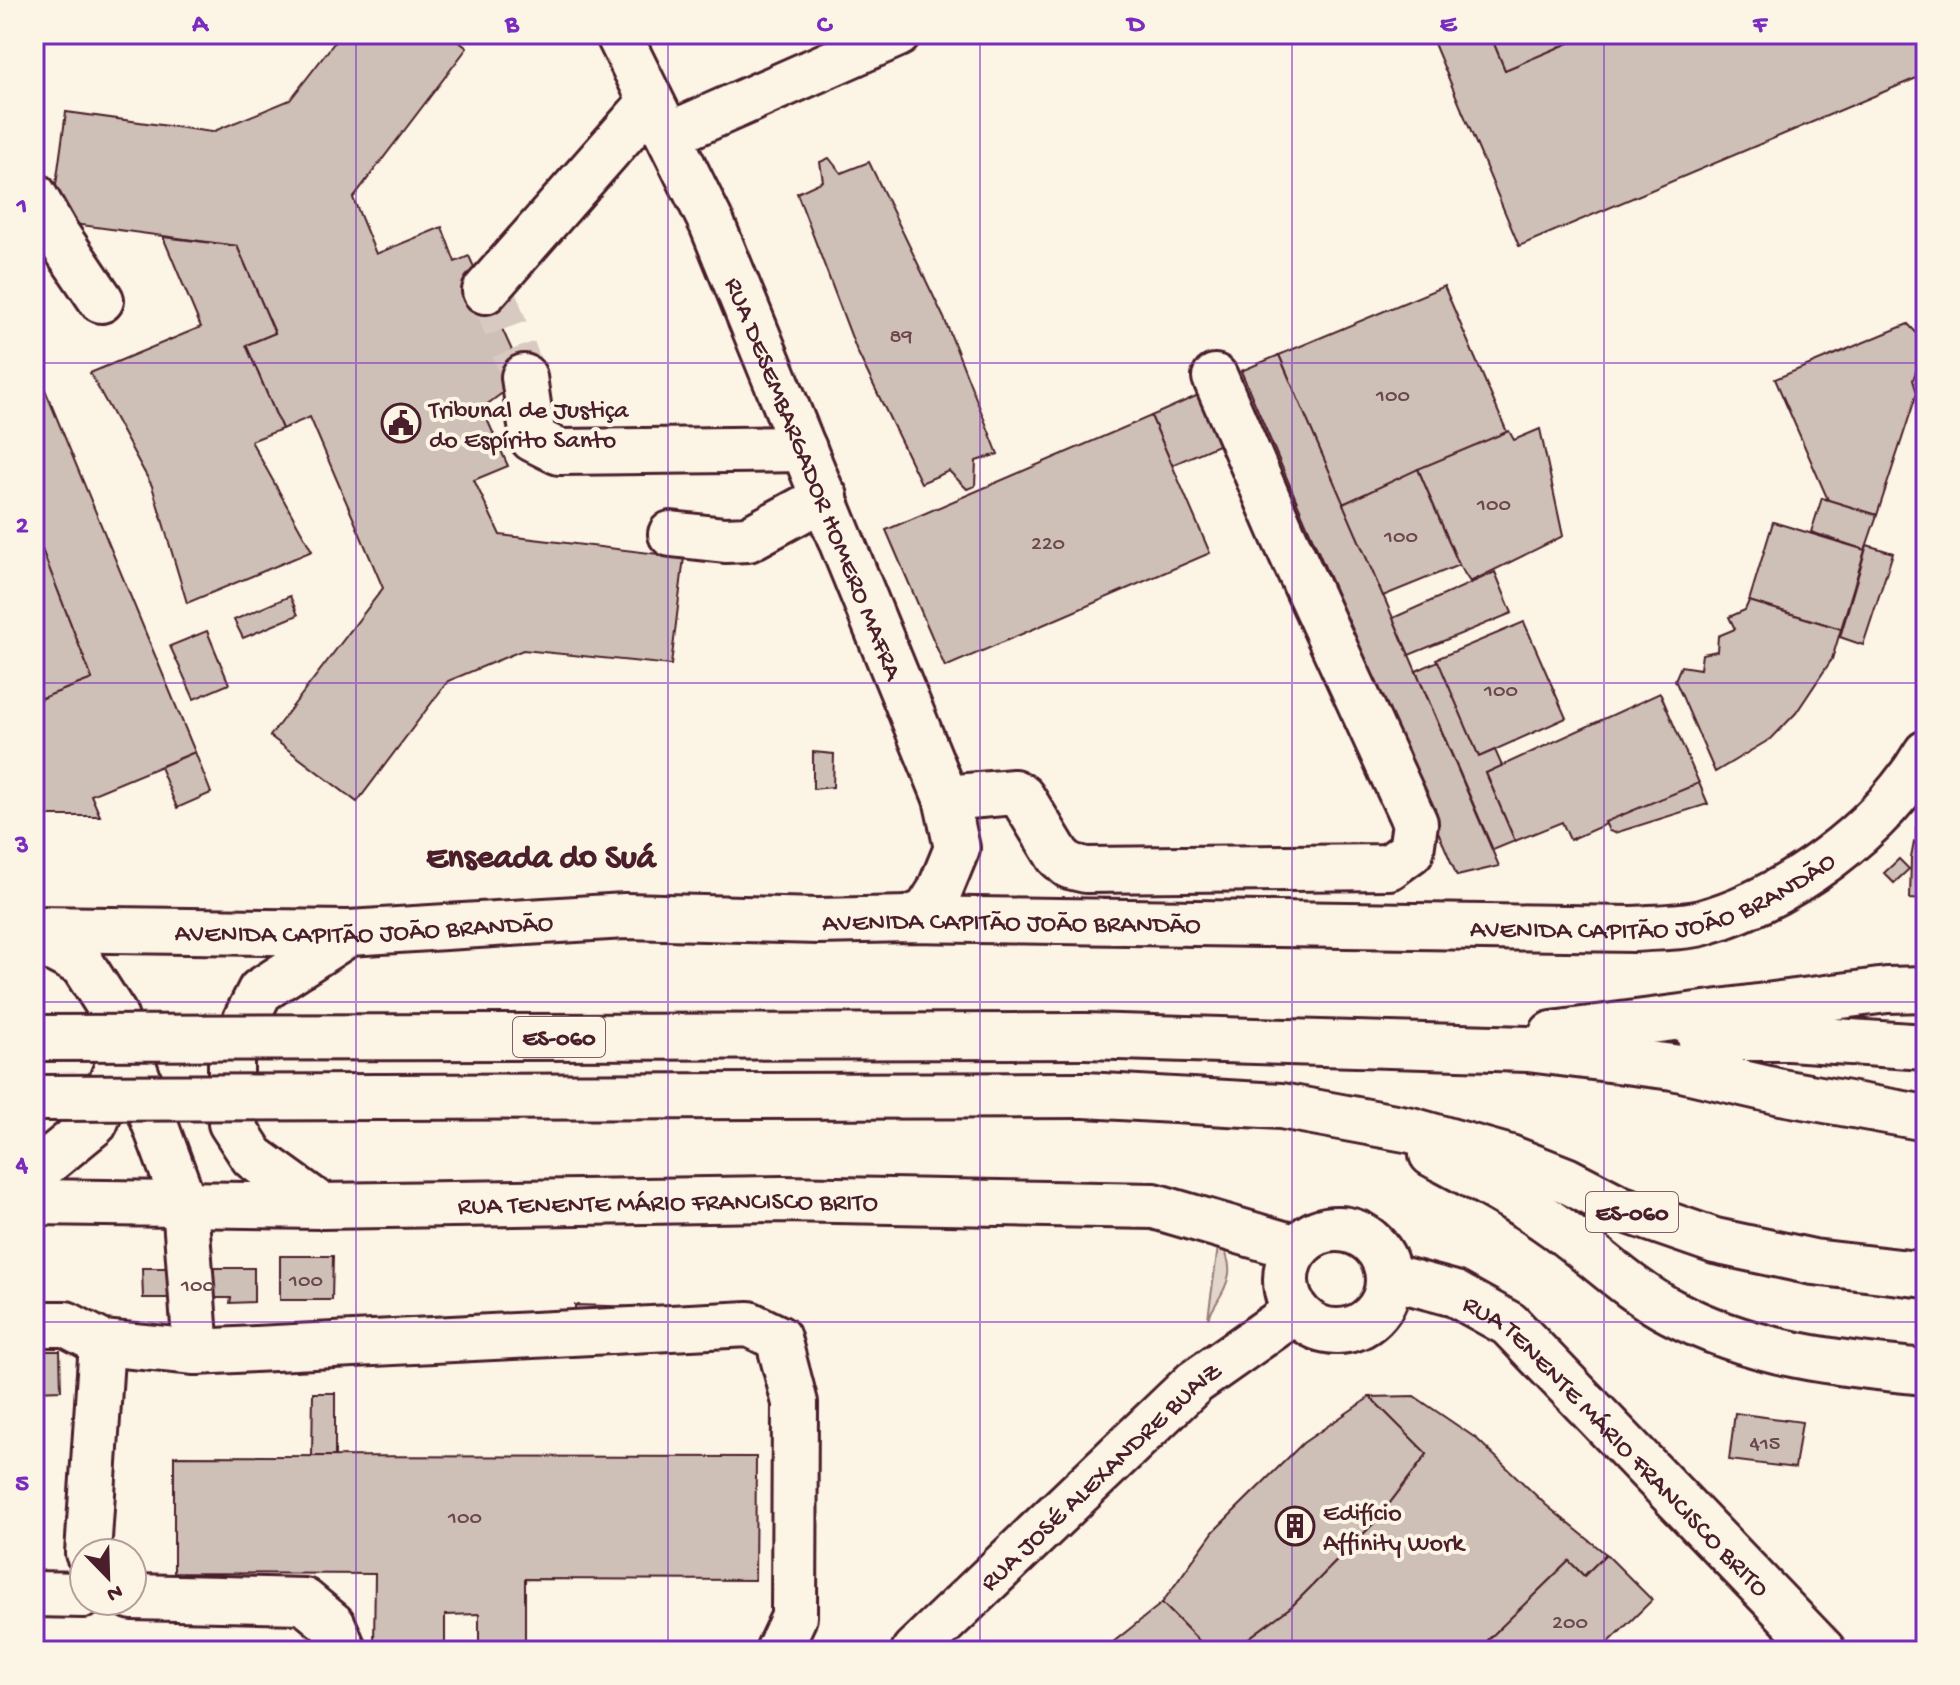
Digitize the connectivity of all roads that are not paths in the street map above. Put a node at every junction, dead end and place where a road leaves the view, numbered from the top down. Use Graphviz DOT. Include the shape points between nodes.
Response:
graph roads {
  1 [pos="618,34"];
  2 [pos="898,34"];
  3 [pos="659,119"];
  4 [pos="34,195"];
  5 [pos="485,291"];
  6 [pos="101,300"];
  7 [pos="524,377"];
  8 [pos="1215,377"];
  9 [pos="804,449"];
  10 [pos="825,497"];
  11 [pos="671,534"];
  12 [pos="1926,753"];
  13 [pos="946,798"];
  14 [pos="909,919"];
  15 [pos="34,929"];
  16 [pos="349,933"];
  17 [pos="34,939"];
  18 [pos="1926,989"];
  19 [pos="114,1014"];
  20 [pos="34,1038"];
  21 [pos="1442,1046"];
  22 [pos="1926,1047"];
  23 [pos="34,1098"];
  24 [pos="1346,1116"];
  25 [pos="1926,1118"];
  26 [pos="34,1168"];
  27 [pos="34,1202"];
  28 [pos="185,1205"];
  29 [pos="321,1206"];
  30 [pos="1297,1248"];
  31 [pos="1926,1275"];
  32 [pos="1388,1276"];
  33 [pos="1296,1311"];
  34 [pos="34,1324"];
  35 [pos="102,1343"];
  36 [pos="196,1352"];
  37 [pos="1926,1372"];
  38 [pos="89,1537"];
  39 [pos="34,1594"];
  40 [pos="68,1595"];
  41 [pos="148,1597"];
  42 [pos="344,1651"];
  43 [pos="778,1651"];
  44 [pos="914,1651"];
  45 [pos="1823,1651"];
  1 -- 3 [label="street, RUA DESEMBARGADOR HOMERO MAFRA"];
  2 -- 3 [label="street"];
  3 -- 5 [label="street"];
  3 -- 9 [label="street, RUA DESEMBARGADOR HOMERO MAFRA" via="712,224"];
  4 -- 6 [label="street"];
  7 -- 9 [label="street" via="533,439 559,452"];
  8 -- 13 [label="street" via="1415,823 1411,851 1389,867 1086,870 1069,866 1058,856 1014,792"];
  9 -- 10 [label="street, RUA DESEMBARGADOR HOMERO MAFRA"];
  10 -- 11 [label="street" via="748,539"];
  10 -- 13 [label="street, RUA DESEMBARGADOR HOMERO MAFRA"];
  12 -- 14 [label="street, AVENIDA CAPITÃO JOÃO BRANDÃO" via="1883,810 1795,883 1699,924 1634,929"];
  13 -- 14 [label="street, RUA DESEMBARGADOR HOMERO MAFRA" via="957,848 927,911"];
  14 -- 16 [label="street, AVENIDA CAPITÃO JOÃO BRANDÃO" via="625,916"];
  15 -- 16 [label="street, AVENIDA CAPITÃO JOÃO BRANDÃO"];
  16 -- 29 [label="street" via="260,991 231,1049 231,1123 253,1157"];
  17 -- 19 [label="street" via="82,964"];
  18 -- 21 [label="street"];
  19 -- 26 [label="street" via="119,1063 95,1123"];
  19 -- 28 [label="street"];
  20 -- 21 [label="street, ES-060, bridge" via="1085,1036"];
  21 -- 22 [label="street" via="1761,1037"];
  21 -- 25 [label="street, ES-060" via="1601,1056"];
  23 -- 24 [label="street, ES-060, bridge" via="1085,1095 1232,1101"];
  24 -- 31 [label="street, ES-060" via="1510,1158 1620,1208 1715,1241 1813,1262"];
  24 -- 37 [label="street" via="1423,1149 1496,1189 1640,1292 1708,1328 1794,1356"];
  27 -- 28 [label="street, RUA TENENTE MÁRIO FRANCISCO BRITO"];
  28 -- 29 [label="street, RUA TENENTE MÁRIO FRANCISCO BRITO"];
  28 -- 36 [label="street"];
  29 -- 30 [label="street, RUA TENENTE MÁRIO FRANCISCO BRITO" via="781,1199 1154,1206"];
  30 -- 32 [label="street" via="1310,1236 1344,1229 1375,1244"];
  30 -- 33 [label="street" via="1286,1279"];
  32 -- 33 [label="street" via="1380,1307 1355,1327 1322,1329"];
  32 -- 45 [label="street, RUA TENENTE MÁRIO FRANCISCO BRITO" via="1455,1294 1509,1324"];
  33 -- 44 [label="street, RUA JOSÉ ALEXANDRE BUAIZ" via="1195,1382"];
  34 -- 35 [label="street" via="66,1324"];
  35 -- 36 [label="street"];
  35 -- 38 [label="street"];
  36 -- 43 [label="street" via="749,1324 778,1338 795,1418 794,1617"];
  39 -- 40 [label="street"];
  41 -- 42 [label="street" via="304,1601 333,1625"];
}
